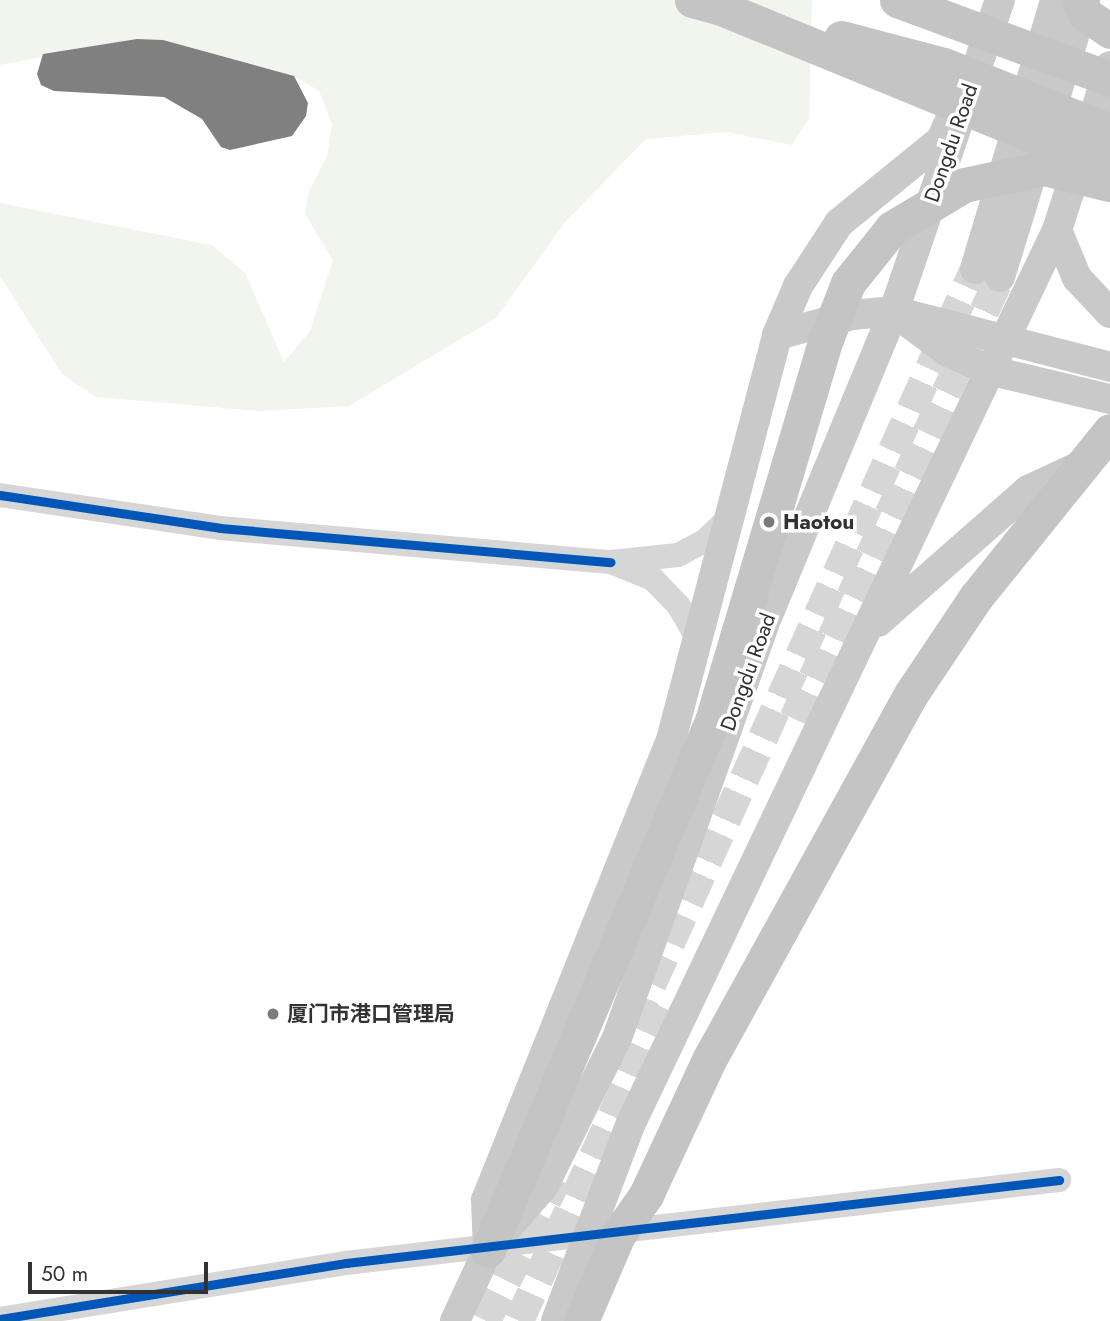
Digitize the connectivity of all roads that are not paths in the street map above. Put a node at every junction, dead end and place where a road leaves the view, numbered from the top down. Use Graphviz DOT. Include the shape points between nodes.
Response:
graph roads {
  1 [pos="897,0"];
  2 [pos="991,0"];
  3 [pos="1000,0"];
  4 [pos="1055,0"];
  5 [pos="1078,0"];
  6 [pos="1085,0"];
  7 [pos="705,3"];
  8 [pos="1110,31"];
  9 [pos="977,66"];
  10 [pos="1110,66"];
  11 [pos="1110,79"];
  12 [pos="1110,131"];
  13 [pos="1110,167"];
  14 [pos="1110,184"];
  15 [pos="1058,230"];
  16 [pos="894,311"];
  17 [pos="1110,313"];
  18 [pos="777,335"];
  19 [pos="1006,337"];
  20 [pos="1110,368"];
  21 [pos="988,370"];
  22 [pos="1110,399"];
  23 [pos="1110,431"];
  24 [pos="1110,453"];
  25 [pos="0,495"];
  26 [pos="731,516"];
  27 [pos="611,562"];
  28 [pos="864,634"];
  29 [pos="699,641"];
  30 [pos="1059,1180"];
  31 [pos="604,1237"];
  32 [pos="488,1250"];
  33 [pos="0,1319"];
  34 [pos="455,1321"];
  35 [pos="556,1321"];
  36 [pos="581,1321"];
  1 -- 11 [label="highway, bridge"];
  2 -- 9 [label="main road"];
  3 -- 9 [label="main road, Dongdu Road"];
  4 -- 6 [label="main road" via="987,273"];
  5 -- 8 [label="highway, bridge" via="1085,14"];
  7 -- 12 [label="highway, bridge" via="944,65"];
  7 -- 13 [label="highway, bridge"];
  9 -- 16 [label="main road, Dongdu Road"];
  9 -- 18 [label="main road" via="941,139 839,223 798,286"];
  10 -- 15 [label="main road"];
  14 -- 32 [label="highway, bridge" via="1044,168 964,185 892,228 848,283 825,342 712,721"];
  15 -- 17 [label="main road" via="1077,278"];
  15 -- 19 [label="main road"];
  16 -- 18 [label="main road" via="852,315"];
  16 -- 19 [label="main road"];
  16 -- 21 [label="main road" via="948,352"];
  16 -- 32 [label="main road, Dongdu Road" via="768,615 617,1038 543,1186"];
  18 -- 26 [label="main road"];
  19 -- 20 [label="main road"];
  19 -- 21 [label="main road"];
  21 -- 22 [label="main road"];
  21 -- 28 [label="main road"];
  23 -- 31 [label="highway, bridge" via="976,597 911,694 710,1058 646,1195"];
  24 -- 28 [label="main road" via="1028,491"];
  25 -- 27 [label="street" via="220,528"];
  26 -- 27 [label="street" via="706,540 678,555"];
  26 -- 29 [label="main road"];
  27 -- 29 [label="street" via="653,579 678,605"];
  28 -- 31 [label="main road" via="631,1123"];
  29 -- 32 [label="main road" via="671,740 486,1200"];
  30 -- 31 [label="street"];
  31 -- 32 [label="street"];
  31 -- 35 [label="main road"];
  31 -- 36 [label="highway"];
  32 -- 33 [label="street" via="346,1263"];
  32 -- 34 [label="main road, Dongdu Road"];
}
